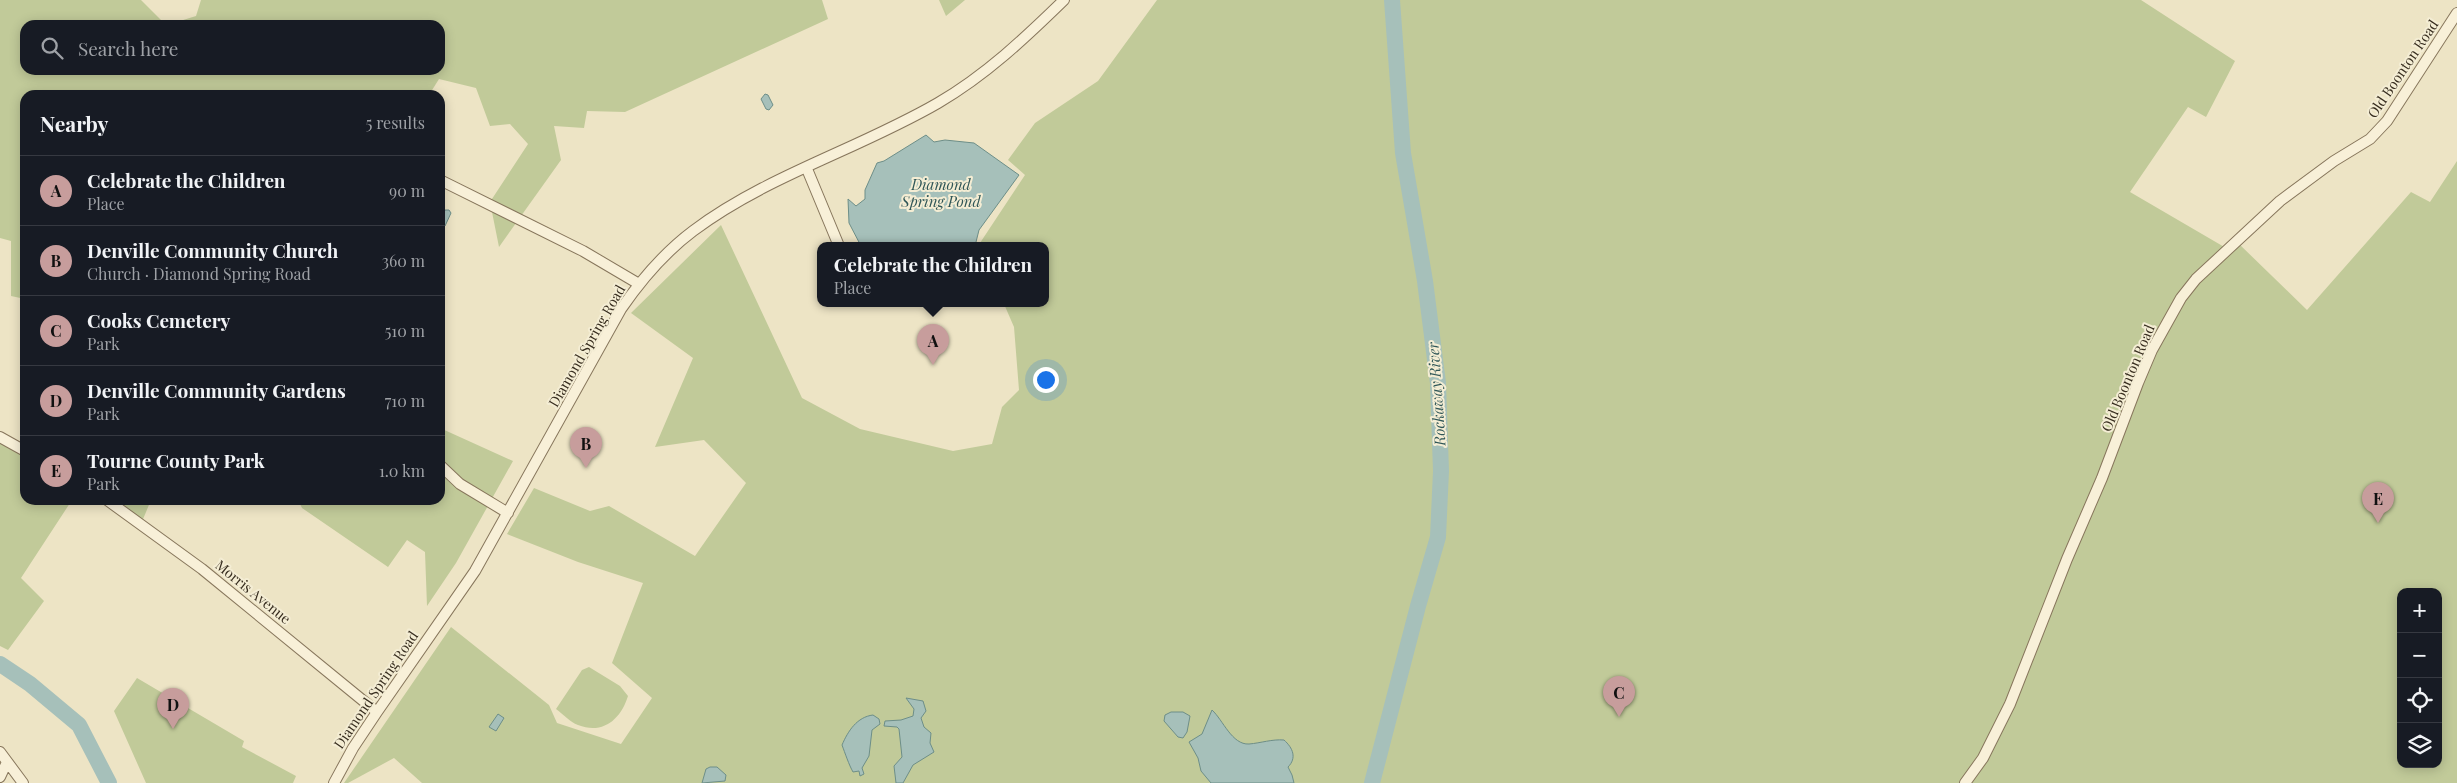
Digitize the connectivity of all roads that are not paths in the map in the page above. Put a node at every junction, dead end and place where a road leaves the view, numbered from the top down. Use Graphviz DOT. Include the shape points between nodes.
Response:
graph roads {
  1 [pos="1064,0"];
  2 [pos="2457,13"];
  3 [pos="807,169"];
  4 [pos="445,182"];
  5 [pos="837,242"];
  6 [pos="639,284"];
  7 [pos="0,437"];
  8 [pos="20,448"];
  9 [pos="445,470"];
  10 [pos="114,505"];
  11 [pos="508,513"];
  12 [pos="376,712"];
  13 [pos="0,752"];
  14 [pos="7,762"];
  15 [pos="0,777"];
  16 [pos="23,783"];
  17 [pos="334,783"];
  18 [pos="1965,783"];
  1 -- 3 [label="street, Diamond Spring Road" via="1007,54 966,85 900,124"];
  2 -- 18 [label="street, Old Boonton Road" via="2388,121 2370,139 2280,201 2196,279 2181,298 2138,383 2010,704 1983,758"];
  3 -- 5 [label="street"];
  3 -- 6 [label="street, Diamond Spring Road" via="711,218 676,244"];
  4 -- 6 [label="street" via="583,251"];
  6 -- 11 [label="street, Diamond Spring Road" via="621,309"];
  7 -- 8 [label="street"];
  9 -- 11 [label="street" via="460,484"];
  10 -- 12 [label="street, Morris Avenue" via="202,568"];
  11 -- 12 [label="street, Diamond Spring Road" via="475,571"];
  12 -- 17 [label="street, Diamond Spring Road"];
  13 -- 14 [label="street"];
  14 -- 15 [label="street"];
  14 -- 16 [label="street"];
}
